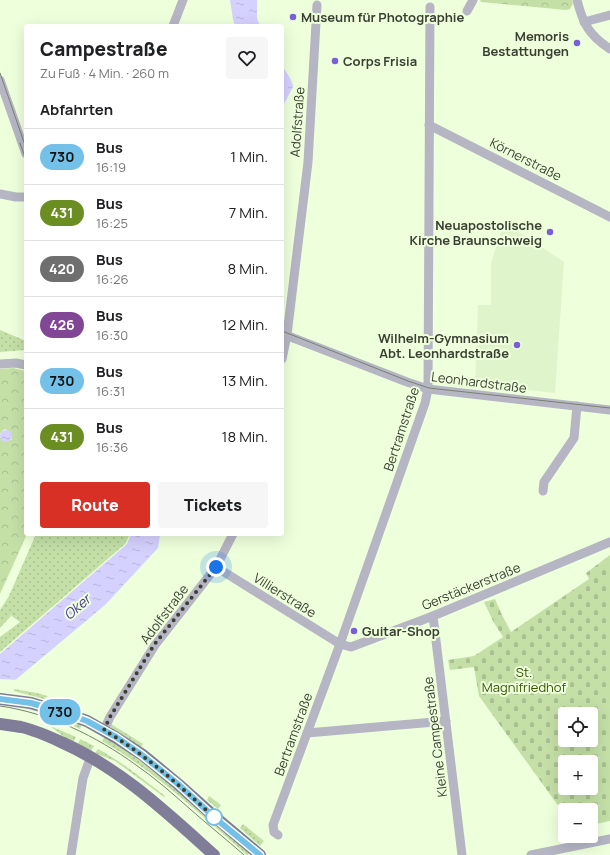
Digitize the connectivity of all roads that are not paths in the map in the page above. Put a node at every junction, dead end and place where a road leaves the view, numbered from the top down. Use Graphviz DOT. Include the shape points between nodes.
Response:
graph roads {
  1 [pos="183,0"];
  2 [pos="473,0"];
  3 [pos="577,0"];
  4 [pos="316,5"];
  5 [pos="430,7"];
  6 [pos="468,11"];
  7 [pos="610,15"];
  8 [pos="584,22"];
  9 [pos="174,24"];
  10 [pos="610,49"];
  11 [pos="0,80"];
  12 [pos="429,125"];
  13 [pos="24,148"];
  14 [pos="0,194"];
  15 [pos="24,197"];
  16 [pos="610,217"];
  17 [pos="284,334"];
  18 [pos="0,364"];
  19 [pos="24,365"];
  20 [pos="428,390"];
  21 [pos="577,406"];
  22 [pos="610,410"];
  23 [pos="543,491"];
  24 [pos="231,536"];
  25 [pos="610,542"];
  26 [pos="216,567"];
  27 [pos="434,616"];
  28 [pos="340,644"];
  29 [pos="5,700"];
  30 [pos="446,721"];
  31 [pos="0,724"];
  32 [pos="104,730"];
  33 [pos="307,733"];
  34 [pos="91,756"];
  35 [pos="278,835"];
  36 [pos="610,840"];
  37 [pos="71,855"];
  38 [pos="214,855"];
  39 [pos="260,855"];
  40 [pos="462,855"];
  41 [pos="531,855"];
  1 -- 9 [label="street"];
  2 -- 6 [label="street"];
  3 -- 8 [label="street"];
  4 -- 17 [label="street, Adolfstraße" via="308,162 288,322"];
  5 -- 12 [label="street, Bertramstraße"];
  7 -- 8 [label="street"];
  8 -- 10 [label="street" via="599,42"];
  11 -- 13 [label="street"];
  12 -- 16 [label="street, Körnerstraße"];
  12 -- 20 [label="street, Bertramstraße"];
  14 -- 15 [label="street"];
  17 -- 20 [label="street, Leonhardstraße"];
  18 -- 19 [label="street"];
  20 -- 21 [label="street, Leonhardstraße"];
  20 -- 28 [label="street, Bertramstraße"];
  21 -- 22 [label="street, Leonhardstraße"];
  21 -- 23 [label="street" via="574,438 544,482"];
  24 -- 26 [label="street, Adolfstraße"];
  25 -- 27 [label="street, Gerstäckerstraße"];
  26 -- 28 [label="street, Villierstraße"];
  26 -- 32 [label="street, Adolfstraße" via="154,645"];
  27 -- 28 [label="street, Gerstäckerstraße" via="351,647"];
  27 -- 30 [label="street, Kleine Campestraße"];
  28 -- 33 [label="street, Bertramstraße"];
  29 -- 32 [label="main road" via="31,703 87,721"];
  30 -- 33 [label="street"];
  30 -- 40 [label="street, Kleine Campestraße"];
  31 -- 34 [label="main road" via="44,734"];
  32 -- 39 [label="main road" via="154,764"];
  33 -- 35 [label="street, Bertramstraße" via="273,825 274,832"];
  34 -- 37 [label="street" via="83,778"];
  34 -- 38 [label="main road" via="129,781"];
  36 -- 41 [label="street"];
}
